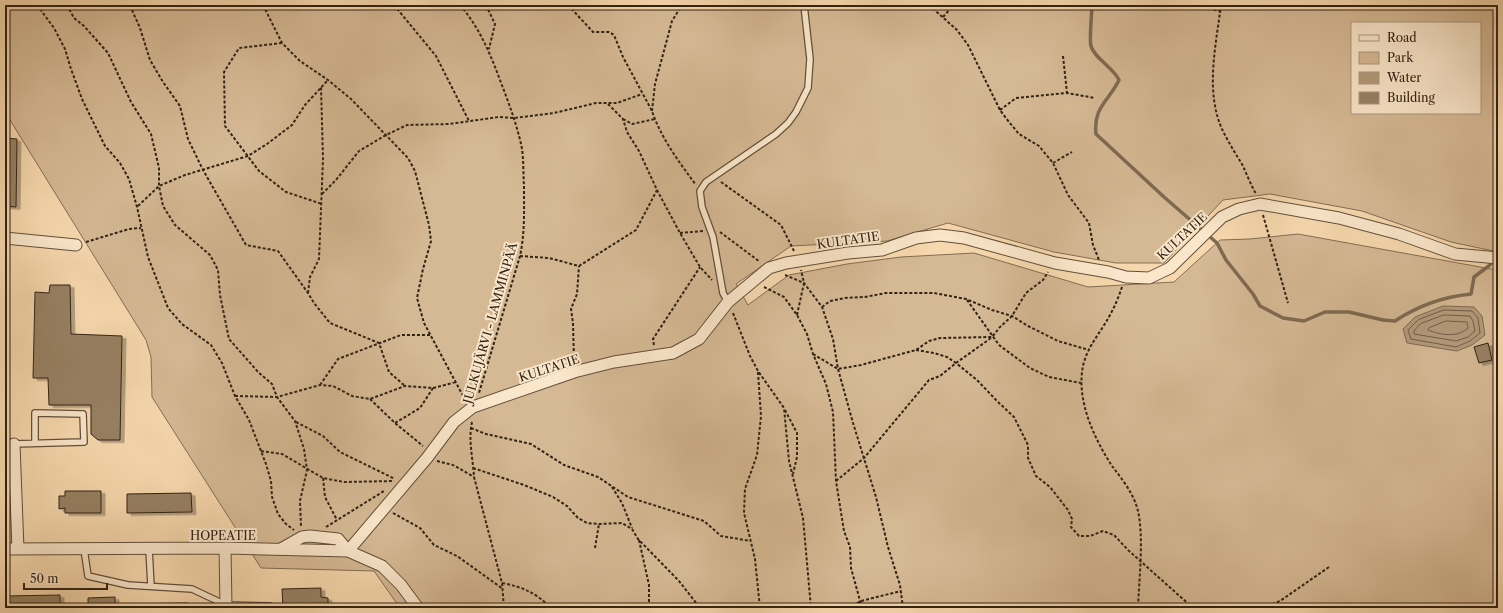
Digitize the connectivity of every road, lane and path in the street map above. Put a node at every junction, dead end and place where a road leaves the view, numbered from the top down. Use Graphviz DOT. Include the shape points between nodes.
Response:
graph roads {
  1 [pos="37,5"];
  2 [pos="43,5"];
  3 [pos="67,5"];
  4 [pos="132,5"];
  5 [pos="263,5"];
  6 [pos="394,5"];
  7 [pos="460,5"];
  8 [pos="486,5"];
  9 [pos="568,5"];
  10 [pos="682,5"];
  11 [pos="804,5"];
  12 [pos="929,5"];
  13 [pos="953,5"];
  14 [pos="1194,5"];
  15 [pos="1220,5"];
  16 [pos="40,8"];
  17 [pos="1220,11"];
  18 [pos="943,17"];
  19 [pos="282,43"];
  20 [pos="489,50"];
  21 [pos="1063,56"];
  22 [pos="328,80"];
  23 [pos="321,87"];
  24 [pos="1067,93"];
  25 [pos="642,94"];
  26 [pos="1095,98"];
  27 [pos="608,104"];
  28 [pos="1000,110"];
  29 [pos="652,111"];
  30 [pos="514,118"];
  31 [pos="623,119"];
  32 [pos="655,119"];
  33 [pos="469,121"];
  34 [pos="386,135"];
  35 [pos="1072,152"];
  36 [pos="248,156"];
  37 [pos="1053,163"];
  38 [pos="203,170"];
  39 [pos="713,177"];
  40 [pos="159,186"];
  41 [pos="657,190"];
  42 [pos="700,191"];
  43 [pos="322,194"];
  44 [pos="322,204"];
  45 [pos="1260,204"];
  46 [pos="138,207"];
  47 [pos="141,228"];
  48 [pos="710,229"];
  49 [pos="680,233"];
  50 [pos="5,238"];
  51 [pos="76,245"];
  52 [pos="520,256"];
  53 [pos="1495,257"];
  54 [pos="799,261"];
  55 [pos="1055,263"];
  56 [pos="579,266"];
  57 [pos="700,267"];
  58 [pos="769,268"];
  59 [pos="1108,272"];
  60 [pos="1126,277"];
  61 [pos="756,279"];
  62 [pos="804,283"];
  63 [pos="308,293"];
  64 [pos="725,298"];
  65 [pos="966,299"];
  66 [pos="1288,303"];
  67 [pos="822,307"];
  68 [pos="797,315"];
  69 [pos="1012,316"];
  70 [pos="431,335"];
  71 [pos="992,337"];
  72 [pos="379,343"];
  73 [pos="916,350"];
  74 [pos="1089,350"];
  75 [pos="812,354"];
  76 [pos="656,356"];
  77 [pos="956,363"];
  78 [pos="838,369"];
  79 [pos="758,371"];
  80 [pos="574,372"];
  81 [pos="456,382"];
  82 [pos="1081,383"];
  83 [pos="320,385"];
  84 [pos="406,386"];
  85 [pos="433,388"];
  86 [pos="235,396"];
  87 [pos="277,397"];
  88 [pos="370,399"];
  89 [pos="473,407"];
  90 [pos="784,408"];
  91 [pos="295,421"];
  92 [pos="395,423"];
  93 [pos="471,428"];
  94 [pos="35,443"];
  95 [pos="14,444"];
  96 [pos="261,451"];
  97 [pos="430,456"];
  98 [pos="864,458"];
  99 [pos="473,468"];
  100 [pos="307,470"];
  101 [pos="793,475"];
  102 [pos="474,477"];
  103 [pos="323,478"];
  104 [pos="400,481"];
  105 [pos="836,481"];
  106 [pos="394,485"];
  107 [pos="610,485"];
  108 [pos="387,489"];
  109 [pos="385,508"];
  110 [pos="337,520"];
  111 [pos="599,524"];
  112 [pos="632,529"];
  113 [pos="306,537"];
  114 [pos="638,539"];
  115 [pos="751,541"];
  116 [pos="149,548"];
  117 [pos="225,548"];
  118 [pos="596,548"];
  119 [pos="5,549"];
  120 [pos="84,549"];
  121 [pos="281,549"];
  122 [pos="18,550"];
  123 [pos="348,551"];
  124 [pos="1140,560"];
  125 [pos="1329,567"];
  126 [pos="502,583"];
  127 [pos="151,586"];
  128 [pos="503,589"];
  129 [pos="901,591"];
  130 [pos="861,601"];
  131 [pos="270,606"];
  132 [pos="226,607"];
  133 [pos="418,608"];
  134 [pos="504,608"];
  135 [pos="551,608"];
  136 [pos="650,608"];
  137 [pos="704,608"];
  138 [pos="760,608"];
  139 [pos="810,608"];
  140 [pos="848,608"];
  141 [pos="862,608"];
  142 [pos="903,608"];
  143 [pos="1138,608"];
  144 [pos="1193,608"];
  145 [pos="1263,608"];
  1 -- 16 [label="path"];
  2 -- 16 [label="path"];
  3 -- 40 [label="path" via="74,18 108,53 131,102 151,134 159,168"];
  4 -- 38 [label="path" via="150,60 180,106 188,139"];
  5 -- 19 [label="path"];
  6 -- 33 [label="path" via="436,56"];
  7 -- 20 [label="path, JULKUJÄRVI - LAMMINPÄÄ" via="469,15"];
  8 -- 20 [label="path" via="495,24"];
  9 -- 25 [label="path" via="594,32 609,32 614,35"];
  10 -- 29 [label="path" via="672,22 656,84"];
  11 -- 39 [label="lane" via="808,36 808,88 796,112 776,134"];
  12 -- 18 [label="path"];
  13 -- 18 [label="path"];
  14 -- 17 [label="path"];
  15 -- 17 [label="path"];
  16 -- 46 [label="path" via="65,49 82,99 105,146 120,163 129,179"];
  17 -- 45 [label="path" via="1215,47 1214,94 1217,112 1222,129"];
  18 -- 28 [label="path" via="968,45"];
  19 -- 22 [label="path" via="300,61"];
  19 -- 36 [label="path" via="239,48 224,72 225,126"];
  20 -- 30 [label="path, JULKUJÄRVI - LAMMINPÄÄ"];
  21 -- 24 [label="path"];
  22 -- 23 [label="path"];
  22 -- 34 [label="path" via="351,99"];
  23 -- 36 [label="path" via="305,104 292,125"];
  23 -- 43 [label="path"];
  24 -- 26 [label="path"];
  24 -- 28 [label="path" via="1016,98"];
  25 -- 27 [label="path" via="630,100"];
  25 -- 29 [label="path"];
  27 -- 30 [label="path"];
  27 -- 31 [label="path"];
  28 -- 37 [label="path" via="1019,134 1039,146"];
  29 -- 32 [label="path"];
  30 -- 33 [label="path"];
  30 -- 52 [label="path, JULKUJÄRVI - LAMMINPÄÄ" via="521,146 523,174 524,218"];
  31 -- 32 [label="path" via="632,124"];
  31 -- 41 [label="path" via="627,132"];
  32 -- 42 [label="path" via="672,152"];
  33 -- 34 [label="path" via="407,125"];
  34 -- 43 [label="path" via="359,151"];
  34 -- 70 [label="path" via="408,158 415,170 429,225 431,241 417,298 424,323"];
  35 -- 37 [label="path"];
  36 -- 38 [label="path"];
  36 -- 44 [label="path" via="259,171 286,192"];
  37 -- 59 [label="path" via="1068,195 1089,223 1093,245"];
  38 -- 40 [label="path"];
  38 -- 63 [label="path" via="246,245 278,251"];
  39 -- 42 [label="lane"];
  39 -- 54 [label="path" via="781,225"];
  40 -- 46 [label="path"];
  40 -- 87 [label="path" via="163,206 175,225 210,255 218,270 220,296 229,339 272,384"];
  41 -- 49 [label="path"];
  41 -- 56 [label="path" via="636,230"];
  42 -- 48 [label="lane" via="702,207"];
  43 -- 44 [label="path"];
  44 -- 63 [label="path" via="319,259 310,277"];
  45 -- 53 [label="street, KULTATIE" via="1339,218 1399,234 1455,254"];
  45 -- 60 [label="street, KULTATIE" via="1239,209 1222,217 1170,268 1149,278"];
  45 -- 66 [label="path"];
  46 -- 47 [label="path"];
  47 -- 51 [label="path" via="129,229"];
  47 -- 86 [label="path" via="148,257 168,308 182,324 211,345 227,373"];
  48 -- 49 [label="path"];
  48 -- 58 [label="path" via="719,231"];
  48 -- 64 [label="lane"];
  49 -- 57 [label="path"];
  50 -- 51 [label="street"];
  52 -- 56 [label="path" via="549,258"];
  52 -- 89 [label="path, JULKUJÄRVI - LAMMINPÄÄ" via="482,388"];
  54 -- 55 [label="street, KULTATIE" via="882,250 916,238 940,235 964,238"];
  54 -- 58 [label="street, KULTATIE"];
  54 -- 62 [label="path"];
  55 -- 59 [label="street, KULTATIE"];
  55 -- 69 [label="path" via="1043,280 1026,293"];
  56 -- 80 [label="path" via="576,294 571,310"];
  57 -- 64 [label="path"];
  57 -- 76 [label="path" via="653,339"];
  58 -- 61 [label="street, KULTATIE"];
  58 -- 62 [label="path"];
  59 -- 60 [label="street, KULTATIE"];
  60 -- 74 [label="path" via="1110,315"];
  61 -- 64 [label="street, KULTATIE"];
  61 -- 68 [label="path" via="765,288 784,297"];
  62 -- 67 [label="path"];
  62 -- 68 [label="path"];
  63 -- 72 [label="path" via="330,323"];
  64 -- 76 [label="street, KULTATIE" via="699,339 673,353"];
  64 -- 79 [label="path"];
  65 -- 67 [label="path" via="934,293 886,293 830,301"];
  65 -- 69 [label="path"];
  65 -- 71 [label="path"];
  67 -- 78 [label="path" via="833,339"];
  68 -- 75 [label="path" via="807,334"];
  69 -- 71 [label="path"];
  69 -- 74 [label="path" via="1058,341"];
  70 -- 72 [label="path" via="401,335"];
  70 -- 81 [label="path"];
  71 -- 73 [label="path" via="940,338 929,341"];
  71 -- 77 [label="path"];
  71 -- 82 [label="path" via="1030,368 1049,377"];
  72 -- 83 [label="path" via="338,359"];
  72 -- 84 [label="path" via="389,372"];
  73 -- 77 [label="path" via="947,357"];
  73 -- 78 [label="path"];
  74 -- 82 [label="path" via="1083,365"];
  75 -- 78 [label="path"];
  75 -- 105 [label="path" via="826,384 833,412"];
  76 -- 80 [label="street, KULTATIE" via="614,362"];
  77 -- 98 [label="path" via="940,376 928,380"];
  77 -- 124 [label="path" via="1014,417 1028,445 1028,458 1036,476 1050,487 1068,510 1072,519 1071,527 1079,536 1090,536 1103,531 1114,535"];
  78 -- 98 [label="path"];
  79 -- 90 [label="path"];
  79 -- 115 [label="path" via="761,416 757,455 745,489 744,513"];
  80 -- 89 [label="street, KULTATIE"];
  81 -- 85 [label="path"];
  81 -- 89 [label="path"];
  82 -- 124 [label="path" via="1083,399 1100,446 1128,488 1138,509"];
  83 -- 87 [label="path"];
  83 -- 88 [label="path" via="333,386 352,396"];
  84 -- 85 [label="path"];
  84 -- 88 [label="path"];
  85 -- 92 [label="path" via="420,408"];
  86 -- 87 [label="path"];
  86 -- 96 [label="path" via="249,420"];
  87 -- 91 [label="path"];
  88 -- 92 [label="path"];
  89 -- 93 [label="path, JULKUJÄRVI - LAMMINPÄÄ"];
  89 -- 97 [label="street, KULTATIE" via="454,422"];
  90 -- 101 [label="path" via="789,461"];
  90 -- 101 [label="path" via="798,433"];
  91 -- 100 [label="path" via="304,449"];
  91 -- 104 [label="path" via="323,436 340,452"];
  92 -- 97 [label="path"];
  93 -- 99 [label="path, JULKUJÄRVI - LAMMINPÄÄ"];
  93 -- 107 [label="path" via="532,444 564,465 598,477"];
  94 -- 94 [label="lane" via="84,442 82,414 35,413"];
  94 -- 95 [label="lane"];
  95 -- 122 [label="street"];
  96 -- 100 [label="path" via="282,454"];
  96 -- 113 [label="path" via="278,514 286,524"];
  97 -- 102 [label="path"];
  97 -- 109 [label="street, KULTATIE"];
  98 -- 105 [label="path"];
  98 -- 129 [label="path"];
  99 -- 102 [label="path, JULKUJÄRVI - LAMMINPÄÄ"];
  99 -- 111 [label="path" via="553,497 567,506 578,518 587,523"];
  100 -- 103 [label="path"];
  100 -- 113 [label="path" via="300,501"];
  101 -- 139 [label="path" via="803,518"];
  102 -- 126 [label="path, JULKUJÄRVI - LAMMINPÄÄ"];
  103 -- 104 [label="path" via="344,482"];
  103 -- 110 [label="path" via="325,497"];
  104 -- 106 [label="path"];
  105 -- 130 [label="path" via="844,531 850,547 851,568"];
  107 -- 112 [label="path" via="622,503"];
  107 -- 115 [label="path" via="628,497 704,521 722,536"];
  108 -- 110 [label="path"];
  109 -- 123 [label="street, KULTATIE"];
  109 -- 128 [label="path" via="420,528 434,545 457,556"];
  110 -- 113 [label="path"];
  111 -- 112 [label="path" via="622,523"];
  111 -- 118 [label="path"];
  112 -- 114 [label="path"];
  113 -- 121 [label="street"];
  113 -- 123 [label="street" via="338,539"];
  114 -- 136 [label="path" via="649,585"];
  114 -- 137 [label="path" via="679,581 697,604"];
  115 -- 138 [label="path"];
  116 -- 117 [label="street, HOPEATIE"];
  116 -- 120 [label="street, HOPEATIE"];
  116 -- 127 [label="lane"];
  117 -- 121 [label="street, HOPEATIE"];
  117 -- 132 [label="street"];
  119 -- 122 [label="street, HOPEATIE"];
  120 -- 122 [label="street, HOPEATIE"];
  120 -- 127 [label="lane" via="88,576 128,585"];
  121 -- 123 [label="street, HOPEATIE"];
  123 -- 133 [label="street, HOPEATIE" via="382,566 401,585"];
  124 -- 143 [label="path"];
  124 -- 144 [label="path"];
  125 -- 145 [label="path" via="1280,601"];
  126 -- 128 [label="path, JULKUJÄRVI - LAMMINPÄÄ"];
  126 -- 135 [label="path" via="519,586 540,598"];
  127 -- 132 [label="lane" via="192,589"];
  128 -- 134 [label="path, JULKUJÄRVI - LAMMINPÄÄ"];
  129 -- 130 [label="path"];
  129 -- 142 [label="path"];
  130 -- 140 [label="path"];
  130 -- 141 [label="path"];
  131 -- 132 [label="lane"];
}
